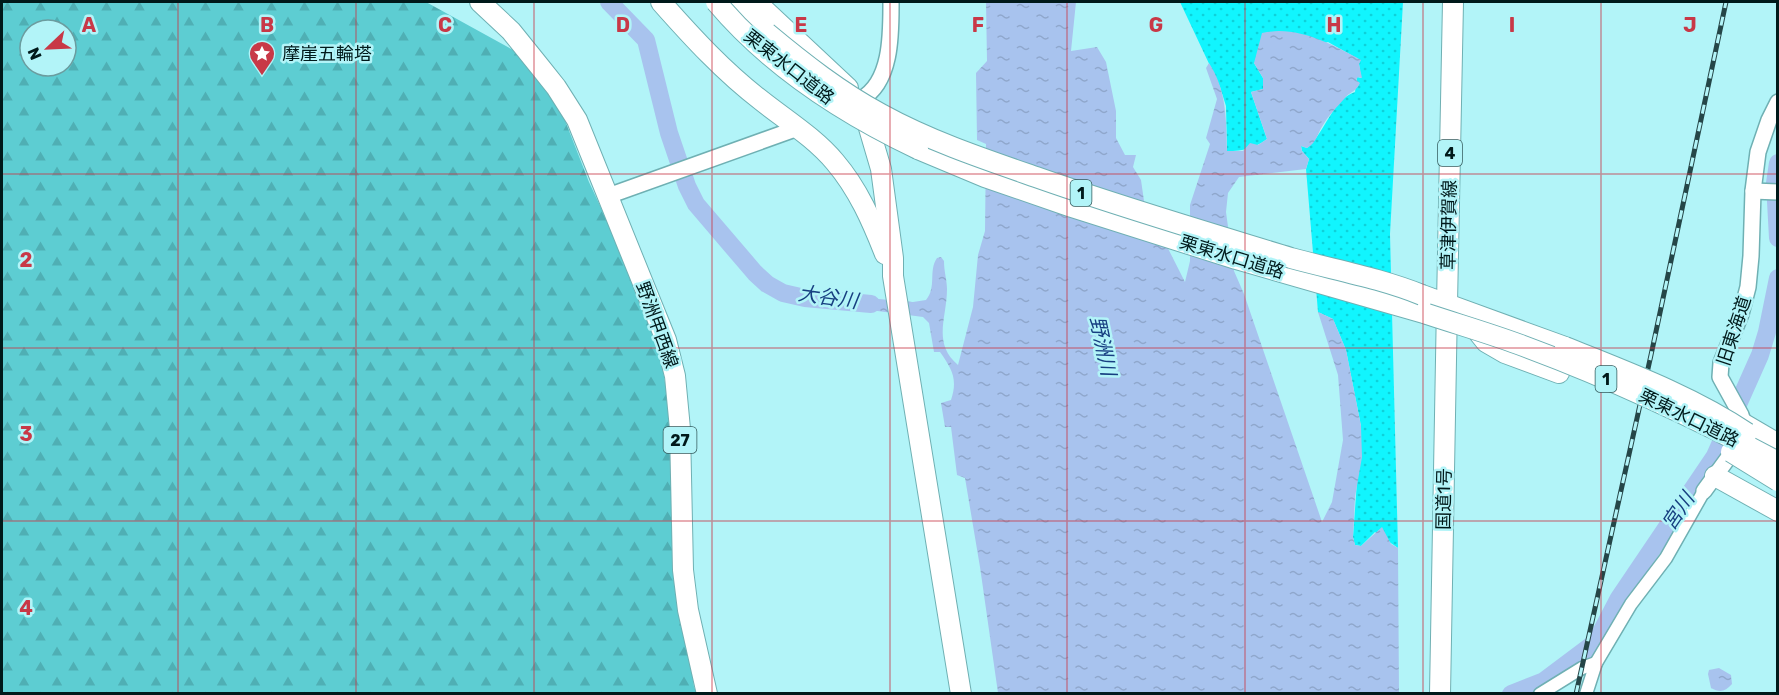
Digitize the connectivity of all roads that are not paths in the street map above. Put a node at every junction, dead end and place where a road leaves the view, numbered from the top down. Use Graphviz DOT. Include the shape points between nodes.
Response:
graph roads {
  1 [pos="480,2"];
  2 [pos="661,2"];
  3 [pos="716,2"];
  4 [pos="735,2"];
  5 [pos="756,2"];
  6 [pos="891,2"];
  7 [pos="1453,2"];
  8 [pos="861,99"];
  9 [pos="1778,102"];
  10 [pos="798,128"];
  11 [pos="1764,191"];
  12 [pos="608,196"];
  13 [pos="894,284"];
  14 [pos="1447,304"];
  15 [pos="1742,418"];
  16 [pos="1778,444"];
  17 [pos="1778,454"];
  18 [pos="1778,462"];
  19 [pos="1778,480"];
  20 [pos="1709,483"];
  21 [pos="1778,511"];
  22 [pos="1596,663"];
  23 [pos="707,693"];
  24 [pos="961,693"];
  25 [pos="1440,693"];
  26 [pos="1540,693"];
  27 [pos="1587,693"];
  1 -- 12 [label="main road, 野洲甲西線 / 27" via="511,32 556,87 577,120"];
  2 -- 10 [label="main road" via="706,52"];
  3 -- 18 [label="main road, 栗東水口道路 / 1, bridge" via="761,48 799,79 847,112 927,153 1072,207 1518,344 1642,395"];
  4 -- 14 [label="main road, 栗東水口道路 / 1, bridge" via="798,59 858,101 947,145 1164,219 1326,268 1395,284"];
  5 -- 8 [label="main road"];
  6 -- 8 [label="street" via="887,59 879,81"];
  7 -- 14 [label="main road, 草津伊賀線 / 4"];
  8 -- 13 [label="main road" via="881,169"];
  9 -- 11 [label="street, 旧東海道" via="1758,152"];
  10 -- 12 [label="street"];
  10 -- 13 [label="main road" via="834,161 857,193 869,213"];
  11 -- 15 [label="street, 旧東海道" via="1748,287 1721,363 1720,377"];
  12 -- 23 [label="main road, 野洲甲西線 / 27" via="666,340 675,376 683,570"];
  13 -- 24 [label="main road"];
  14 -- 17 [label="main road, 1, bridge" via="1617,368 1716,414"];
  14 -- 19 [label="main road, 1, bridge" via="1468,320 1485,342 1505,353 1654,413"];
  14 -- 25 [label="main road, 国道1号"];
  15 -- 16 [label="main road"];
  15 -- 20 [label="street" via="1742,440"];
  20 -- 21 [label="main road"];
  20 -- 22 [label="street" via="1666,558 1631,604"];
  22 -- 26 [label="street"];
  22 -- 27 [label="street"];
}
